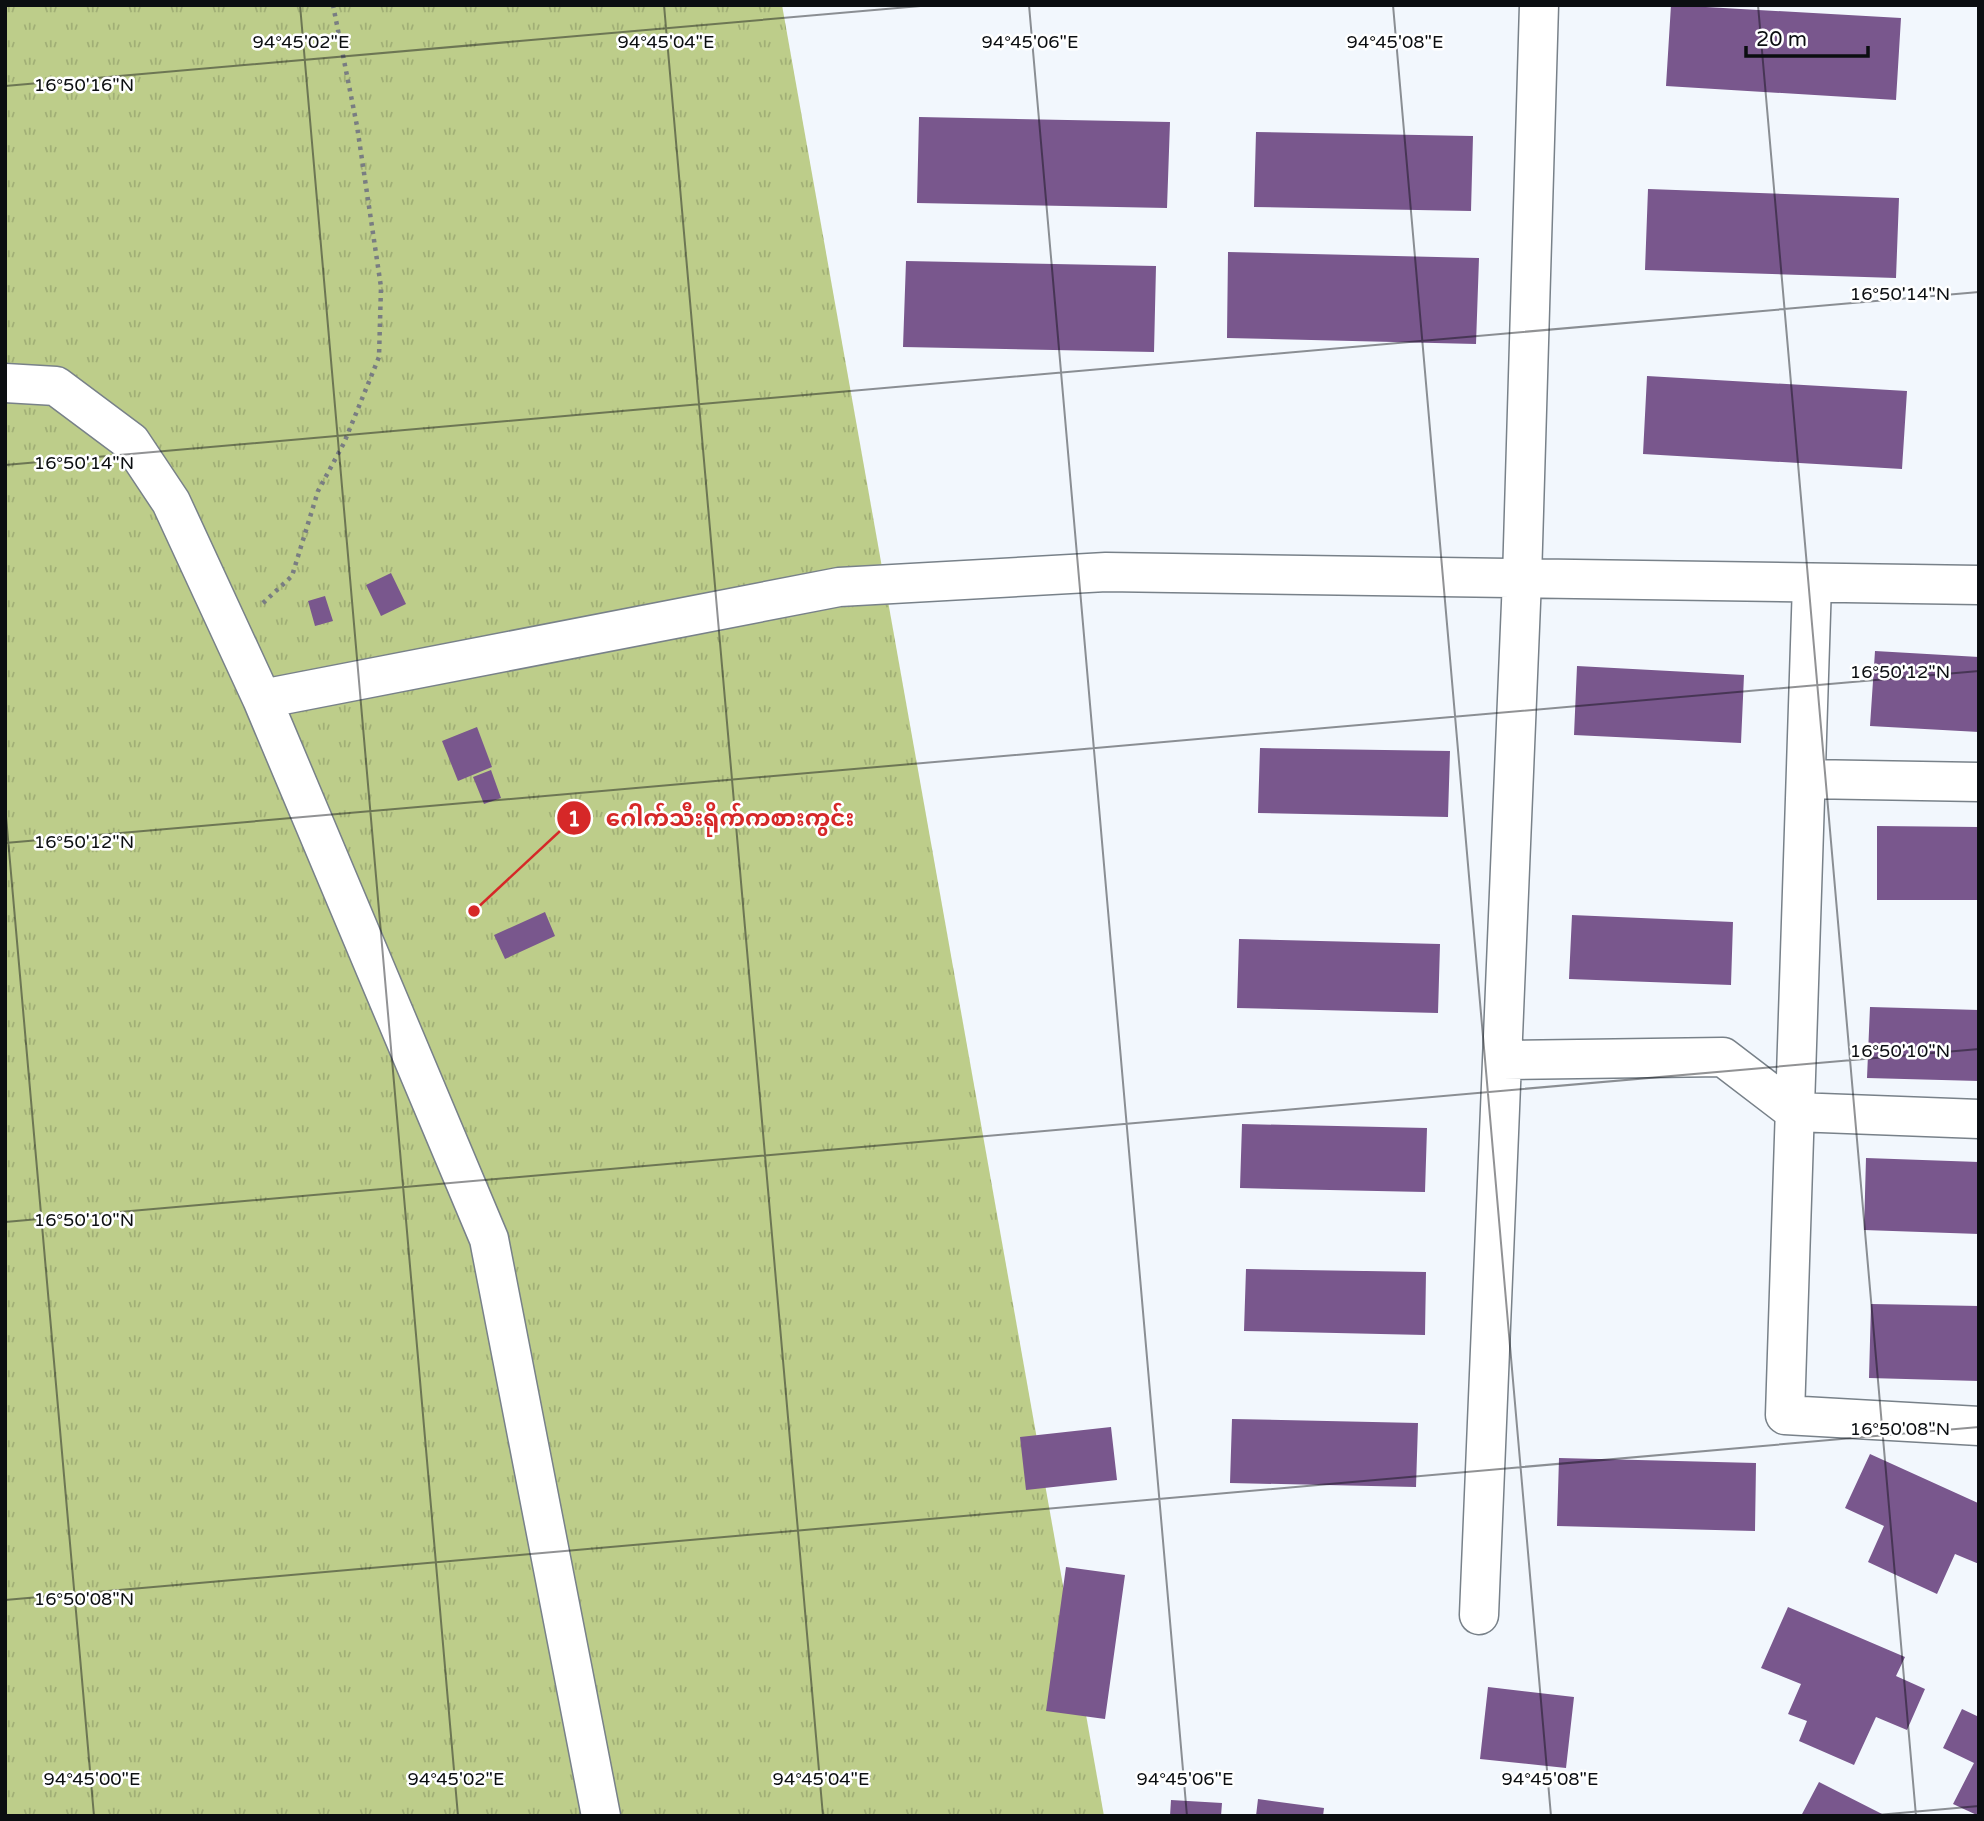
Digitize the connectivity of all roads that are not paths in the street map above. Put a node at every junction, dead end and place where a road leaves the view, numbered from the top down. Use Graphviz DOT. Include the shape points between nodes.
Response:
graph roads {
  1 [pos="1539,5"];
  2 [pos="5,383"];
  3 [pos="1522,579"];
  4 [pos="1812,583"];
  5 [pos="1979,585"];
  6 [pos="262,699"];
  7 [pos="1806,779"];
  8 [pos="1979,782"];
  9 [pos="1502,1060"];
  10 [pos="1795,1112"];
  11 [pos="1979,1119"];
  12 [pos="1979,1426"];
  13 [pos="1479,1615"];
  14 [pos="601,1816"];
  1 -- 3 [label="street"];
  2 -- 6 [label="street" via="56,386 131,442 171,502"];
  3 -- 4 [label="street"];
  3 -- 6 [label="street" via="1106,572 839,587"];
  3 -- 9 [label="street"];
  4 -- 5 [label="street"];
  4 -- 7 [label="street"];
  6 -- 14 [label="street" via="489,1239"];
  7 -- 8 [label="street"];
  7 -- 10 [label="street"];
  9 -- 10 [label="street" via="1723,1057"];
  9 -- 13 [label="street"];
  10 -- 11 [label="street"];
  10 -- 12 [label="street" via="1785,1416"];
}
